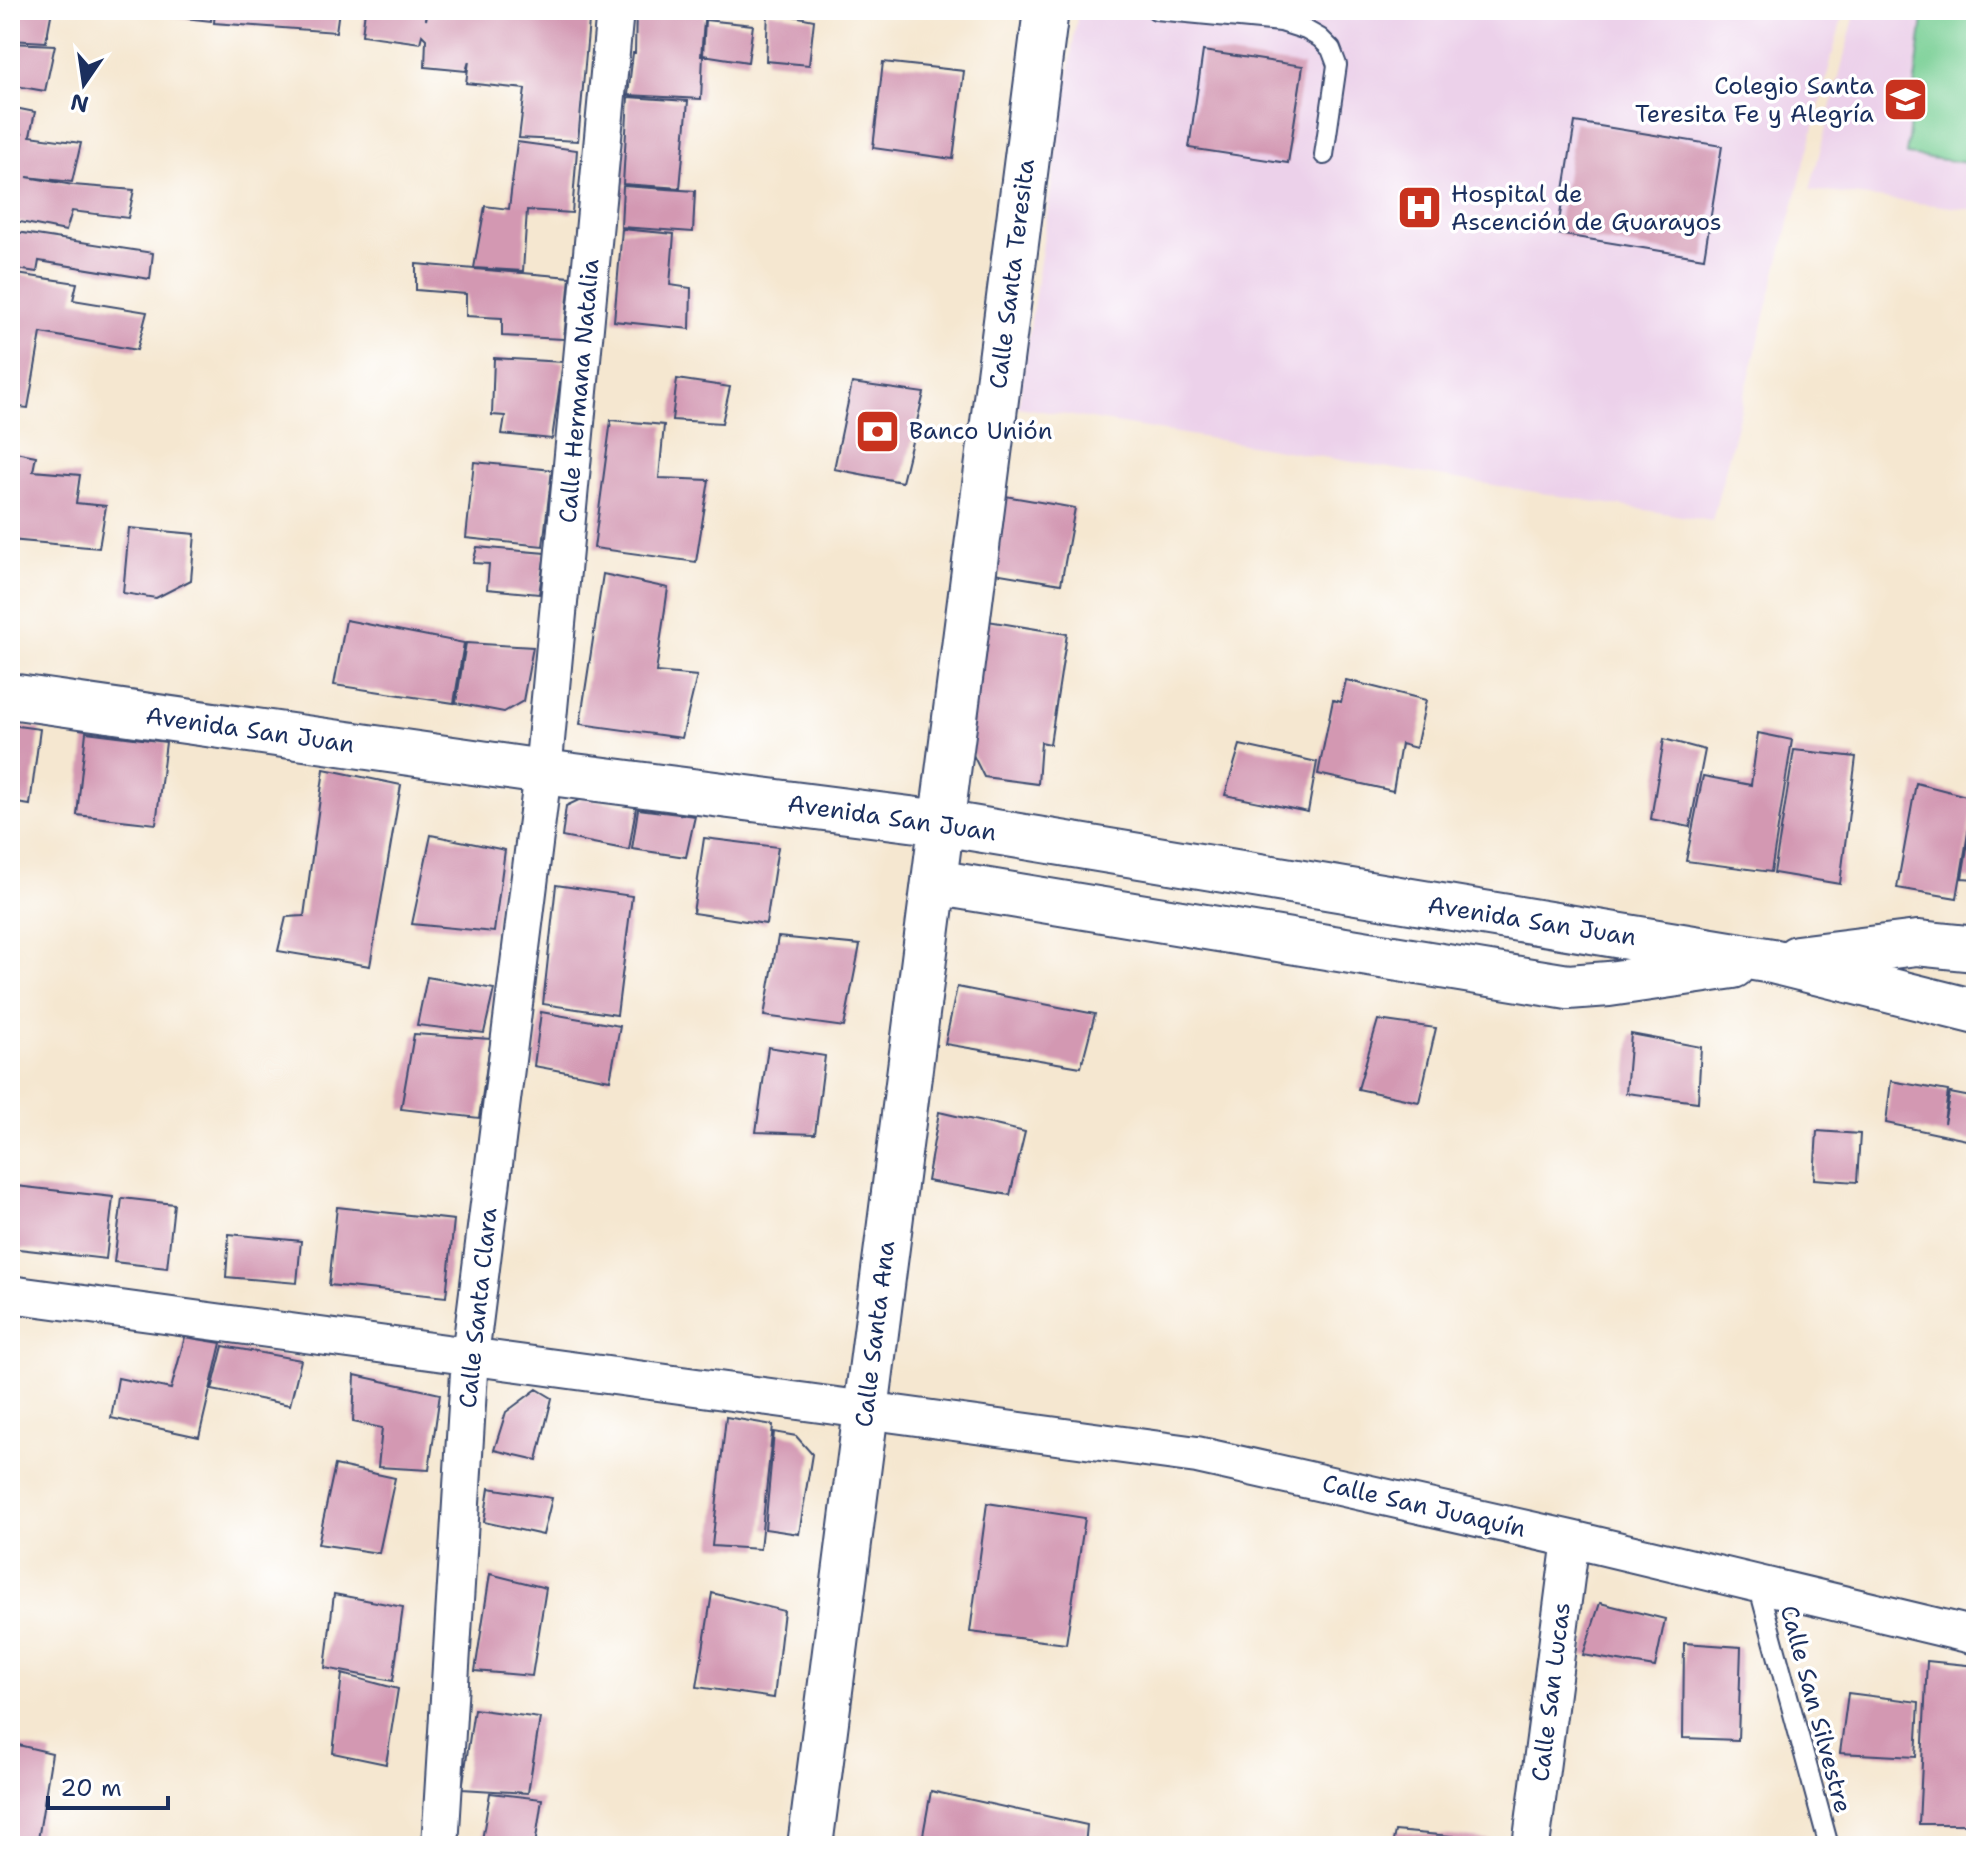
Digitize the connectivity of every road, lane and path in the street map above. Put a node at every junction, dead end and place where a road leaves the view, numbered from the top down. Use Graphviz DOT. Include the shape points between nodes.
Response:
graph roads {
  1 [pos="615,10"];
  2 [pos="1046,10"];
  3 [pos="1156,10"];
  4 [pos="1324,155"];
  5 [pos="10,696"];
  6 [pos="543,772"];
  7 [pos="941,823"];
  8 [pos="934,882"];
  9 [pos="1976,949"];
  10 [pos="1772,961"];
  11 [pos="1976,1012"];
  12 [pos="10,1294"];
  13 [pos="470,1356"];
  14 [pos="866,1410"];
  15 [pos="1571,1539"];
  16 [pos="1758,1585"];
  17 [pos="1976,1636"];
  18 [pos="440,1846"];
  19 [pos="810,1846"];
  20 [pos="1531,1846"];
  21 [pos="1829,1846"];
  1 -- 6 [label="street, Calle Hermana Natalia"];
  2 -- 7 [label="street, Calle Santa Teresita"];
  3 -- 4 [label="lane" via="1281,22 1320,38 1337,65"];
  5 -- 6 [label="street, Avenida San Juan"];
  6 -- 7 [label="street, Avenida San Juan"];
  6 -- 13 [label="street, Calle Santa Clara"];
  7 -- 8 [label="street, Calle Santa Ana"];
  7 -- 10 [label="street, Avenida San Juan"];
  8 -- 10 [label="street, Avenida San Juan" via="1568,987"];
  8 -- 14 [label="street, Calle Santa Ana"];
  9 -- 10 [label="street, Avenida San Juan" via="1917,943"];
  10 -- 11 [label="street, Avenida San Juan"];
  12 -- 13 [label="street, Calle San Juaquín"];
  13 -- 14 [label="street, Calle San Juaquín"];
  13 -- 18 [label="street, Calle Santa Clara"];
  14 -- 15 [label="street, Calle San Juaquín" via="1197,1455"];
  14 -- 19 [label="street, Calle Santa Ana"];
  15 -- 16 [label="street, Calle San Juaquín"];
  15 -- 20 [label="street, Calle San Lucas"];
  16 -- 17 [label="street, Calle San Juaquín"];
  16 -- 21 [label="lane, Calle San Silvestre"];
}
